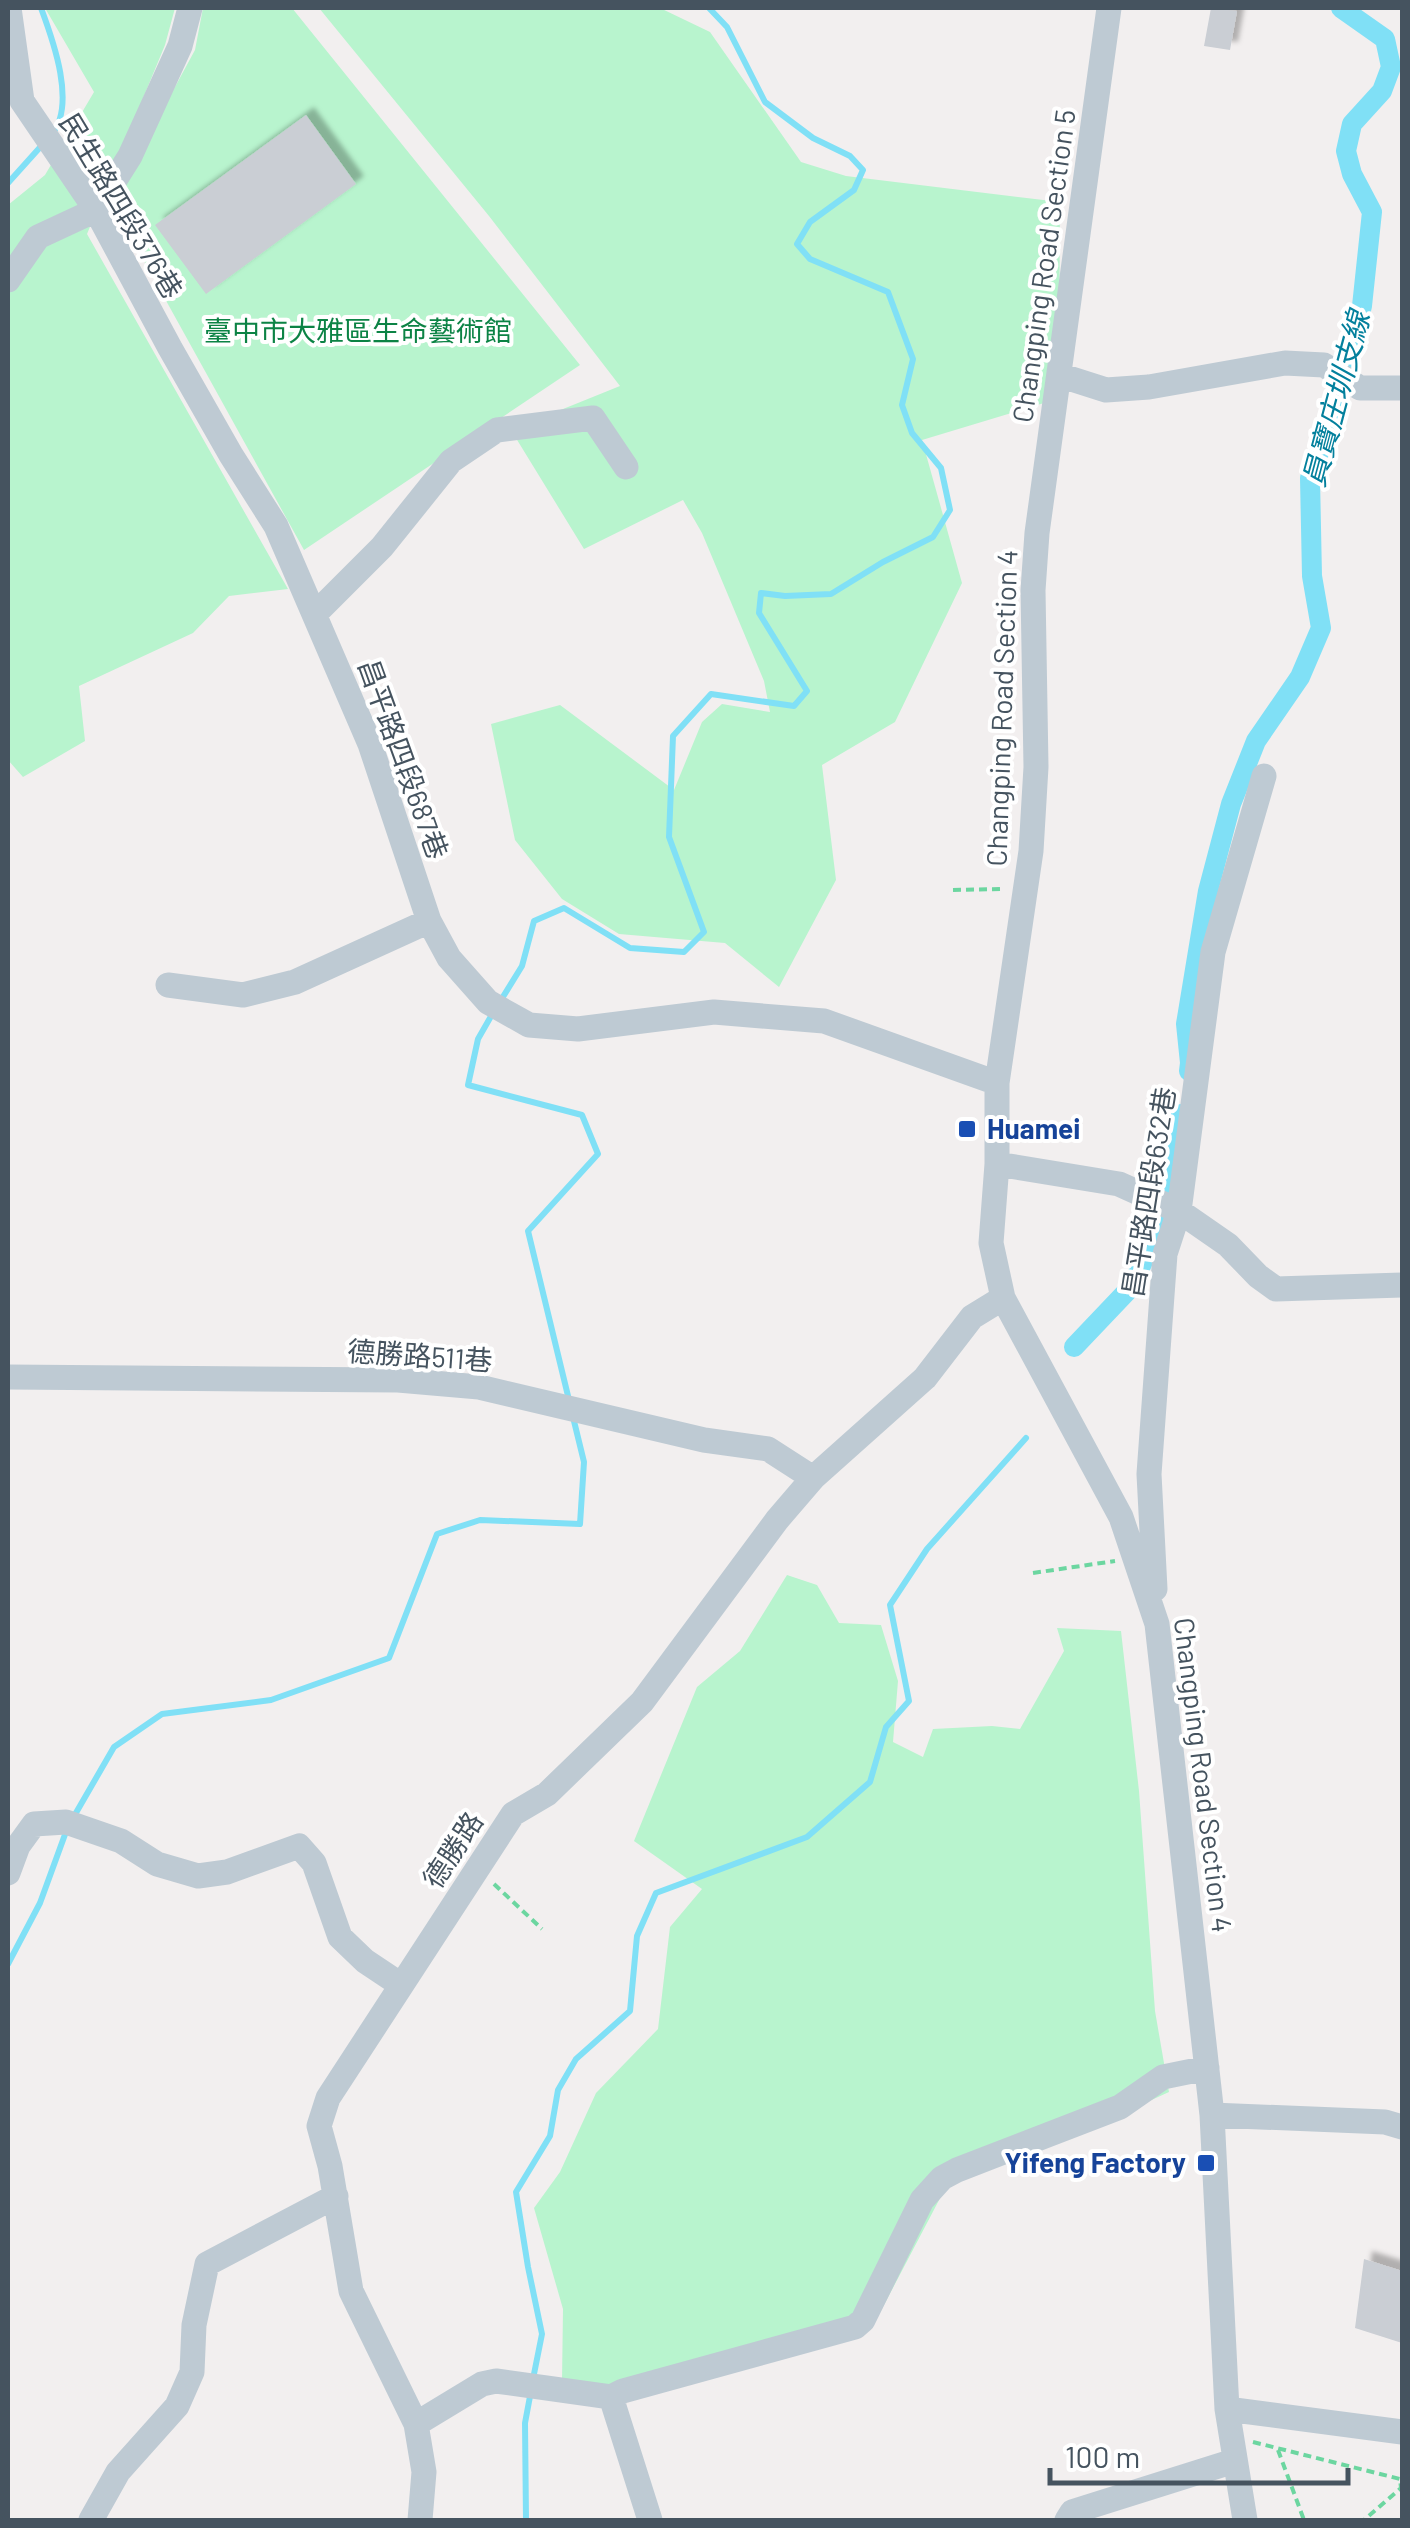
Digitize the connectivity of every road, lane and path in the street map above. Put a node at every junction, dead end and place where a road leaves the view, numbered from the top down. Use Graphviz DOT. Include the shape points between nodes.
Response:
graph roads {
  1 [pos="9,8"];
  2 [pos="190,8"];
  3 [pos="1110,8"];
  4 [pos="15,102"];
  5 [pos="96,210"];
  6 [pos="8,280"];
  7 [pos="1059,375"];
  8 [pos="1402,388"];
  9 [pos="626,467"];
  10 [pos="276,526"];
  11 [pos="1037,533"];
  12 [pos="315,614"];
  13 [pos="1264,776"];
  14 [pos="1026,888"];
  15 [pos="953,890"];
  16 [pos="429,921"];
  17 [pos="168,985"];
  18 [pos="997,1084"];
  19 [pos="997,1164"];
  20 [pos="1178,1211"];
  21 [pos="1402,1286"];
  22 [pos="1004,1298"];
  23 [pos="8,1377"];
  24 [pos="813,1478"];
  25 [pos="1135,1558"];
  26 [pos="1033,1573"];
  27 [pos="1157,1624"];
  28 [pos="477,1869"];
  29 [pos="8,1873"];
  30 [pos="542,1928"];
  31 [pos="402,1985"];
  32 [pos="1207,2068"];
  33 [pos="1212,2115"];
  34 [pos="1402,2127"];
  35 [pos="336,2196"];
  36 [pos="611,2396"];
  37 [pos="1227,2409"];
  38 [pos="416,2424"];
  39 [pos="1402,2432"];
  40 [pos="1252,2441"];
  41 [pos="1277,2448"];
  42 [pos="1234,2462"];
  43 [pos="91,2520"];
  44 [pos="420,2520"];
  45 [pos="650,2520"];
  46 [pos="1067,2520"];
  47 [pos="1245,2520"];
  48 [pos="1304,2520"];
  49 [pos="1364,2520"];
  1 -- 4 [label="street, 民生路四段376巷"];
  2 -- 5 [label="street" via="180,46 130,156"];
  3 -- 7 [label="street, Changping Road Section 5"];
  4 -- 5 [label="street, 民生路四段376巷"];
  5 -- 6 [label="street" via="38,236"];
  5 -- 10 [label="street, 民生路四段376巷"];
  7 -- 8 [label="street" via="1106,390 1285,363 1324,364 1360,388"];
  7 -- 11 [label="street, Changping Road Section 5"];
  9 -- 12 [label="street" via="593,418 497,430 451,461 382,547"];
  10 -- 12 [label="street, 昌平路四段687巷"];
  11 -- 14 [label="street, Changping Road Section 4" via="1036,767"];
  12 -- 16 [label="street, 昌平路四段687巷" via="370,744"];
  13 -- 20 [label="street, 昌平路四段632巷" via="1213,952"];
  14 -- 15 [label="path"];
  14 -- 18 [label="street, Changping Road Section 4"];
  16 -- 17 [label="street" via="296,982 244,995"];
  16 -- 18 [label="street, 昌平路四段687巷" via="449,958 488,1002 529,1025 578,1028 714,1012 824,1021"];
  18 -- 19 [label="street, Changping Road Section 4"];
  19 -- 20 [label="street" via="1119,1184"];
  19 -- 22 [label="street, Changping Road Section 4" via="991,1242"];
  20 -- 21 [label="street" via="1276,1289"];
  20 -- 27 [label="street, 昌平路四段632巷" via="1165,1254 1149,1474"];
  22 -- 24 [label="street, 德勝路" via="972,1317 925,1378"];
  22 -- 25 [label="street, Changping Road Section 4" via="1121,1517"];
  23 -- 24 [label="street, 德勝路511巷" via="398,1380 479,1387 768,1449"];
  24 -- 28 [label="street, 德勝路" via="642,1702 547,1794 512,1814"];
  25 -- 26 [label="path"];
  25 -- 27 [label="street, Changping Road Section 4"];
  27 -- 32 [label="street, Changping Road Section 4"];
  28 -- 30 [label="path"];
  28 -- 31 [label="street, 德勝路"];
  29 -- 31 [label="street" via="34,1824 73,1825 198,1876 299,1846 314,1863 340,1937"];
  31 -- 35 [label="street, 德勝路" via="328,2098 319,2126"];
  32 -- 33 [label="street, Changping Road Section 4"];
  32 -- 36 [label="street" via="1163,2077 1120,2108 942,2178 922,2200 855,2327"];
  33 -- 34 [label="street"];
  33 -- 37 [label="street, Changping Road Section 4"];
  35 -- 38 [label="street, 德勝路" via="352,2290"];
  35 -- 43 [label="street" via="207,2264 192,2372 177,2406 118,2472"];
  36 -- 38 [label="street" via="496,2381"];
  36 -- 45 [label="street"];
  37 -- 39 [label="street"];
  37 -- 42 [label="street, Changping Road Section 4"];
  38 -- 44 [label="street, 德勝路" via="424,2472"];
  40 -- 41 [label="path"];
  41 -- 48 [label="path"];
  41 -- 49 [label="path" via="1400,2478 1401,2488"];
  42 -- 46 [label="street" via="1072,2512"];
  42 -- 47 [label="street, Changping Road Section 4"];
}
